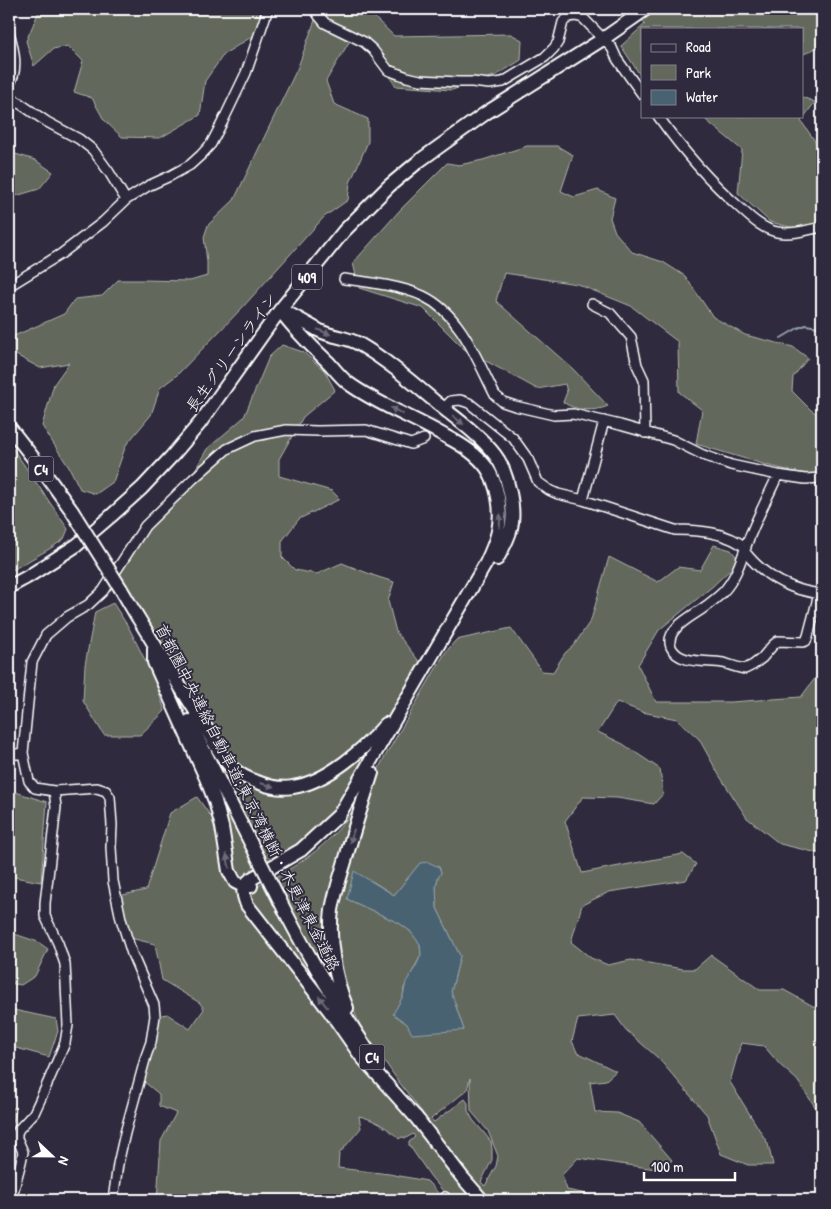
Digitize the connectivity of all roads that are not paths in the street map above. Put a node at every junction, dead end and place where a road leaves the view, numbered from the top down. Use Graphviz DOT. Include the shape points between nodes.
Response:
graph roads {
  1 [pos="268,9"];
  2 [pos="314,9"];
  3 [pos="646,9"];
  4 [pos="9,32"];
  5 [pos="603,39"];
  6 [pos="9,85"];
  7 [pos="641,93"];
  8 [pos="9,96"];
  9 [pos="659,118"];
  10 [pos="126,200"];
  11 [pos="822,227"];
  12 [pos="344,279"];
  13 [pos="9,286"];
  14 [pos="592,304"];
  15 [pos="280,310"];
  16 [pos="448,404"];
  17 [pos="604,421"];
  18 [pos="9,427"];
  19 [pos="645,432"];
  20 [pos="424,439"];
  21 [pos="778,475"];
  22 [pos="822,478"];
  23 [pos="583,500"];
  24 [pos="745,550"];
  25 [pos="9,587"];
  26 [pos="821,594"];
  27 [pos="134,612"];
  28 [pos="154,649"];
  29 [pos="404,703"];
  30 [pos="23,753"];
  31 [pos="9,755"];
  32 [pos="372,773"];
  33 [pos="54,791"];
  34 [pos="245,886"];
  35 [pos="371,1055"];
  36 [pos="420,1122"];
  37 [pos="11,1200"];
  38 [pos="113,1200"];
  39 [pos="482,1200"];
  1 -- 10 [label="street" via="246,73 211,144 190,165"];
  2 -- 5 [label="street" via="325,23 364,42 388,70 420,80 502,82 554,48 563,22 569,17 582,18"];
  3 -- 5 [label="highway, 長生グリーンライン / 409"];
  4 -- 6 [label="street" via="15,70"];
  5 -- 7 [label="street"];
  5 -- 15 [label="highway, 長生グリーンライン / 409" via="486,114 389,186 344,231"];
  8 -- 10 [label="street" via="93,150"];
  9 -- 11 [label="street" via="687,156 756,222 778,232"];
  10 -- 13 [label="street" via="61,254"];
  12 -- 17 [label="street" via="408,290 436,303 456,323 495,395 503,402"];
  14 -- 19 [label="street" via="610,313 631,337 636,365 644,380"];
  15 -- 25 [label="highway, 長生グリーンライン / 409" via="200,423 142,488 77,545"];
  29 -- 15 [label="highway, one-way" via="496,543 501,522 496,486 488,469 459,444 347,382"];
  15 -- 32 [label="highway, one-way" via="321,331 357,342 392,367 471,430 495,455 510,491 512,527 500,553"];
  16 -- 23 [label="street" via="460,400 469,403 513,438 528,459 538,482 558,494"];
  17 -- 19 [label="street"];
  17 -- 23 [label="street"];
  18 -- 27 [label="highway, 首都圏中央連絡自動車道;東京湾横断・木更津東金道路 / C4, bridge" via="72,511"];
  19 -- 21 [label="street" via="673,440 731,465"];
  20 -- 30 [label="street" via="411,444 366,430 286,430 255,436 227,449 144,526 103,591 88,606 46,635 32,662"];
  21 -- 22 [label="street"];
  21 -- 24 [label="street"];
  23 -- 24 [label="street" via="675,530 729,538"];
  24 -- 26 [label="street" via="754,563 778,581"];
  24 -- 26 [label="street" via="723,592 674,631 670,645 679,655 690,660 745,669 778,641 806,641"];
  27 -- 28 [label="highway, 首都圏中央連絡自動車道;東京湾横断・木更津東金道路 / C4"];
  27 -- 29 [label="highway, one-way" via="219,751 231,767 250,780 271,787 293,788 317,780 345,762 378,733"];
  34 -- 28 [label="highway, one-way" via="236,882 230,870 215,802 154,662"];
  28 -- 35 [label="highway, 首都圏中央連絡自動車道;東京湾横断・木更津東金道路 / C4, bridge" via="292,925"];
  29 -- 34 [label="highway" via="339,815 301,850 251,878"];
  30 -- 31 [label="street"];
  30 -- 33 [label="street" via="29,781 35,788"];
  32 -- 34 [label="highway" via="342,822 328,835 306,854 261,881"];
  32 -- 35 [label="highway, one-way" via="337,889 331,936 342,997"];
  33 -- 37 [label="street" via="56,807 45,916 65,964 68,1025 66,1043 42,1097 34,1113 17,1133 23,1152"];
  33 -- 38 [label="street" via="97,788 106,791 110,797 113,881 120,919 154,1006 151,1042 125,1133"];
  36 -- 34 [label="highway, one-way" via="361,1056 248,905 243,893"];
  35 -- 36 [label="highway, 首都圏中央連絡自動車道;東京湾横断・木更津東金道路 / C4"];
  36 -- 39 [label="highway, 首都圏中央連絡自動車道;東京湾横断・木更津東金道路 / C4"];
}
